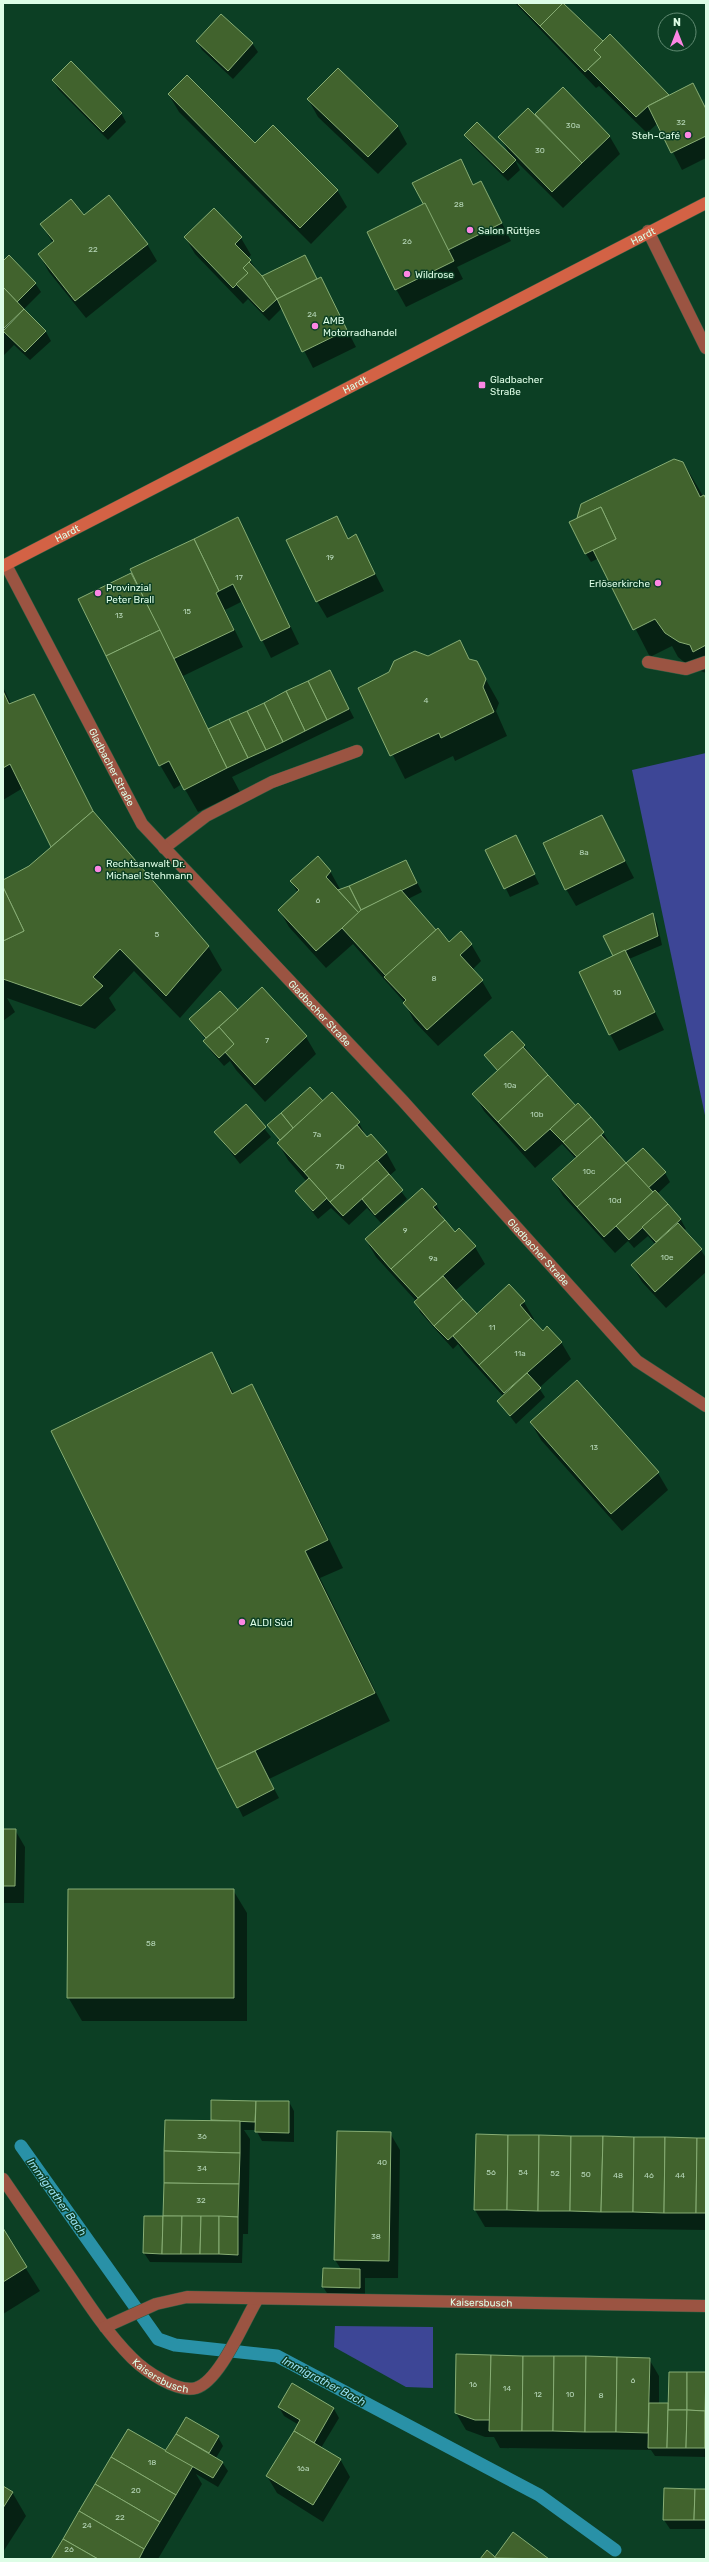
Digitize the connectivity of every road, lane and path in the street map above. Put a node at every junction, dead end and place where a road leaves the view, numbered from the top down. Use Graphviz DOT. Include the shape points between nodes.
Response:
graph roads {
  1 [pos="706,203"];
  2 [pos="648,231"];
  3 [pos="706,348"];
  4 [pos="5,565"];
  5 [pos="648,662"];
  6 [pos="706,662"];
  7 [pos="357,751"];
  8 [pos="164,848"];
  9 [pos="706,1406"];
  10 [pos="3,2178"];
  11 [pos="257,2300"];
  12 [pos="706,2306"];
  13 [pos="105,2327"];
  1 -- 2 [label="main road, Hardt"];
  2 -- 3 [label="street"];
  2 -- 4 [label="main road, Hardt" via="535,292"];
  4 -- 8 [label="street, Gladbacher Straße" via="142,824"];
  5 -- 6 [label="street" via="686,669"];
  7 -- 8 [label="street" via="272,782 206,816"];
  8 -- 9 [label="street, Gladbacher Straße" via="403,1101 637,1361"];
  10 -- 13 [label="street, Kaisersbusch"];
  11 -- 12 [label="street, Kaisersbusch"];
  11 -- 13 [label="street, Kaisersbusch" via="187,2297 156,2304"];
  11 -- 13 [label="street, Kaisersbusch" via="216,2372 205,2383 195,2388 184,2389 171,2385 133,2359"];
}
